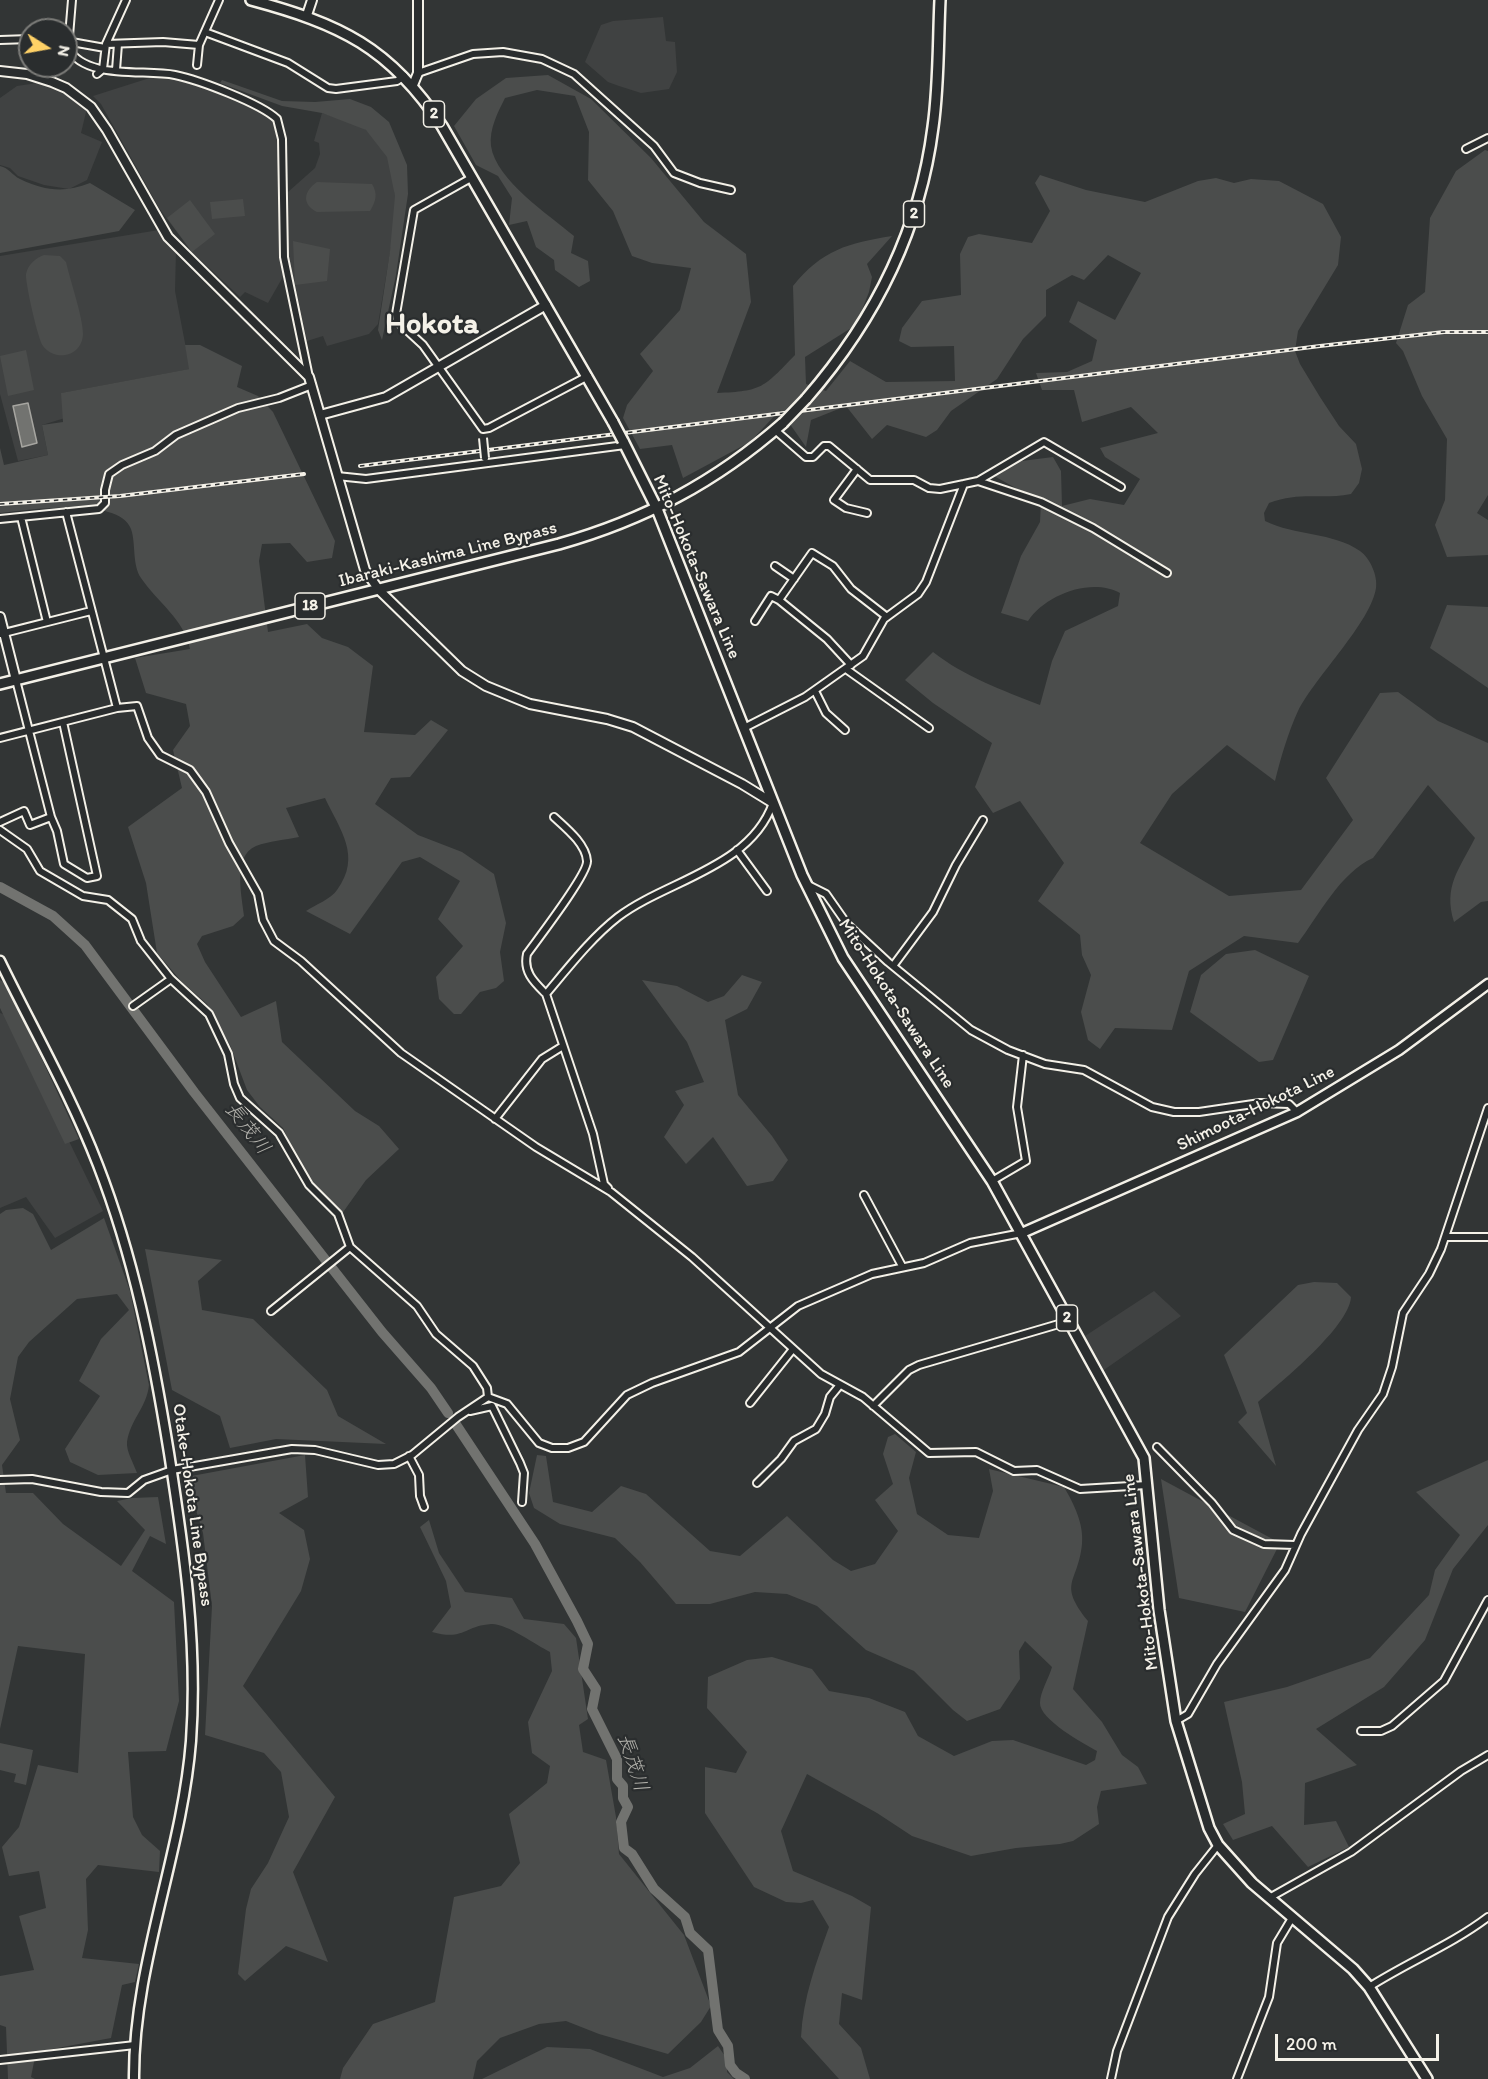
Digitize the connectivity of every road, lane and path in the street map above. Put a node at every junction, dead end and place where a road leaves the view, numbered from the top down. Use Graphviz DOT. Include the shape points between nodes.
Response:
graph roads {
  1 [pos="72,0"];
  2 [pos="126,0"];
  3 [pos="219,0"];
  4 [pos="251,0"];
  5 [pos="312,0"];
  6 [pos="418,0"];
  7 [pos="940,0"];
  8 [pos="307,15"];
  9 [pos="70,18"];
  10 [pos="205,32"];
  11 [pos="18,39"];
  12 [pos="0,40"];
  13 [pos="78,42"];
  14 [pos="118,44"];
  15 [pos="199,45"];
  16 [pos="105,46"];
  17 [pos="78,60"];
  18 [pos="197,65"];
  19 [pos="116,70"];
  20 [pos="0,71"];
  21 [pos="100,71"];
  22 [pos="418,73"];
  23 [pos="404,76"];
  24 [pos="413,85"];
  25 [pos="1488,138"];
  26 [pos="1467,149"];
  27 [pos="471,178"];
  28 [pos="731,190"];
  29 [pos="546,305"];
  30 [pos="438,366"];
  31 [pos="588,376"];
  32 [pos="309,377"];
  33 [pos="312,385"];
  34 [pos="320,415"];
  35 [pos="483,429"];
  36 [pos="774,430"];
  37 [pos="624,443"];
  38 [pos="485,461"];
  39 [pos="857,469"];
  40 [pos="337,476"];
  41 [pos="978,481"];
  42 [pos="964,484"];
  43 [pos="1121,488"];
  44 [pos="657,509"];
  45 [pos="66,512"];
  46 [pos="867,513"];
  47 [pos="21,517"];
  48 [pos="0,519"];
  49 [pos="775,566"];
  50 [pos="1167,573"];
  51 [pos="794,579"];
  52 [pos="379,590"];
  53 [pos="779,600"];
  54 [pos="91,611"];
  55 [pos="0,617"];
  56 [pos="887,617"];
  57 [pos="755,621"];
  58 [pos="46,622"];
  59 [pos="2,633"];
  60 [pos="104,657"];
  61 [pos="848,667"];
  62 [pos="16,680"];
  63 [pos="0,684"];
  64 [pos="815,691"];
  65 [pos="117,708"];
  66 [pos="63,722"];
  67 [pos="744,728"];
  68 [pos="929,728"];
  69 [pos="29,730"];
  70 [pos="845,730"];
  71 [pos="0,738"];
  72 [pos="773,803"];
  73 [pos="51,817"];
  74 [pos="554,817"];
  75 [pos="983,820"];
  76 [pos="0,822"];
  77 [pos="0,830"];
  78 [pos="737,850"];
  79 [pos="806,884"];
  80 [pos="767,891"];
  81 [pos="0,961"];
  82 [pos="893,966"];
  83 [pos="171,979"];
  84 [pos="1488,984"];
  85 [pos="546,994"];
  86 [pos="133,1006"];
  87 [pos="563,1046"];
  88 [pos="1023,1055"];
  89 [pos="1488,1108"];
  90 [pos="1297,1112"];
  91 [pos="495,1119"];
  92 [pos="992,1180"];
  93 [pos="611,1192"];
  94 [pos="864,1195"];
  95 [pos="1022,1233"];
  96 [pos="1445,1237"];
  97 [pos="1488,1238"];
  98 [pos="350,1247"];
  99 [pos="903,1266"];
  100 [pos="271,1311"];
  101 [pos="1069,1321"];
  102 [pos="770,1329"];
  103 [pos="793,1349"];
  104 [pos="839,1386"];
  105 [pos="488,1398"];
  106 [pos="750,1403"];
  107 [pos="873,1406"];
  108 [pos="467,1412"];
  109 [pos="1156,1447"];
  110 [pos="409,1456"];
  111 [pos="172,1470"];
  112 [pos="0,1480"];
  113 [pos="757,1483"];
  114 [pos="1147,1485"];
  115 [pos="522,1502"];
  116 [pos="424,1507"];
  117 [pos="1296,1545"];
  118 [pos="1488,1600"];
  119 [pos="1176,1721"];
  120 [pos="1361,1731"];
  121 [pos="1488,1755"];
  122 [pos="1218,1845"];
  123 [pos="1269,1898"];
  124 [pos="1488,1917"];
  125 [pos="1292,1918"];
  126 [pos="1369,1987"];
  127 [pos="135,2045"];
  128 [pos="0,2060"];
  129 [pos="134,2079"];
  130 [pos="1112,2079"];
  131 [pos="1237,2079"];
  132 [pos="1427,2079"];
  1 -- 9 [label="street"];
  2 -- 16 [label="street"];
  3 -- 10 [label="street"];
  4 -- 8 [label="main road, Mito-Hokota-Sawara Line / 2"];
  5 -- 8 [label="street"];
  6 -- 22 [label="street"];
  7 -- 36 [label="main road, 2, bridge" via="933,125 916,209 894,265 860,329 806,399"];
  8 -- 23 [label="main road, Mito-Hokota-Sawara Line / 2" via="355,38"];
  10 -- 15 [label="street"];
  10 -- 23 [label="street" via="288,63 321,85 336,89 397,81"];
  11 -- 12 [label="street"];
  13 -- 16 [label="street"];
  14 -- 15 [label="street"];
  14 -- 16 [label="street"];
  14 -- 19 [label="street"];
  15 -- 18 [label="street"];
  16 -- 21 [label="street"];
  17 -- 21 [label="street"];
  19 -- 21 [label="street"];
  19 -- 32 [label="street" via="187,78 247,101 276,119 282,139 285,267"];
  20 -- 32 [label="street" via="70,86 100,117 168,237"];
  22 -- 24 [label="street"];
  22 -- 28 [label="street" via="473,54 503,52 542,59 574,74 654,146 674,172"];
  23 -- 24 [label="main road, Mito-Hokota-Sawara Line / 2"];
  24 -- 27 [label="main road, Mito-Hokota-Sawara Line / 2"];
  25 -- 26 [label="street"];
  27 -- 29 [label="main road, Mito-Hokota-Sawara Line / 2"];
  27 -- 30 [label="street" via="414,210 397,321 423,345"];
  29 -- 30 [label="street"];
  29 -- 31 [label="main road, Mito-Hokota-Sawara Line / 2"];
  30 -- 34 [label="street" via="375,401"];
  30 -- 35 [label="street"];
  31 -- 35 [label="street"];
  31 -- 37 [label="main road, Mito-Hokota-Sawara Line / 2, bridge"];
  32 -- 33 [label="street"];
  33 -- 34 [label="street"];
  33 -- 45 [label="street" via="252,403 176,435 155,452 109,474 103,507"];
  34 -- 40 [label="street"];
  35 -- 38 [label="street, bridge"];
  36 -- 39 [label="street" via="806,457 813,457 829,446"];
  36 -- 44 [label="main road, 2" via="705,483"];
  37 -- 38 [label="street"];
  37 -- 44 [label="main road, Mito-Hokota-Sawara Line / 2"];
  38 -- 40 [label="street" via="366,479"];
  39 -- 42 [label="street" via="870,480 914,480 929,488"];
  39 -- 46 [label="street" via="834,500 846,508"];
  40 -- 52 [label="street" via="365,570"];
  41 -- 42 [label="street"];
  41 -- 43 [label="street" via="1044,442"];
  41 -- 50 [label="street" via="1041,502"];
  42 -- 56 [label="street" via="926,582 918,594"];
  44 -- 52 [label="main road, Ibaraki-Kashima Line Bypass / 18" via="585,537"];
  44 -- 67 [label="main road, Mito-Hokota-Sawara Line / 2"];
  45 -- 47 [label="street"];
  45 -- 54 [label="street"];
  47 -- 48 [label="street"];
  47 -- 58 [label="street"];
  49 -- 51 [label="street"];
  51 -- 53 [label="street"];
  51 -- 56 [label="street" via="812,553"];
  52 -- 60 [label="main road, Ibaraki-Kashima Line Bypass / 18"];
  52 -- 72 [label="street" via="462,670 486,686 530,704 633,727"];
  53 -- 57 [label="street" via="771,596"];
  53 -- 61 [label="street" via="827,639"];
  54 -- 58 [label="street"];
  54 -- 60 [label="street"];
  55 -- 59 [label="street"];
  56 -- 61 [label="street" via="863,656"];
  58 -- 59 [label="street"];
  59 -- 62 [label="street"];
  60 -- 62 [label="main road, Ibaraki-Kashima Line Bypass / 18"];
  60 -- 65 [label="street"];
  61 -- 64 [label="street"];
  61 -- 68 [label="street"];
  62 -- 63 [label="main road, Ibaraki-Kashima Line Bypass / 18"];
  62 -- 69 [label="street"];
  64 -- 67 [label="street"];
  64 -- 70 [label="street" via="826,713"];
  65 -- 66 [label="street"];
  65 -- 91 [label="street" via="137,706 148,738 160,755 190,770 207,792 228,843 258,894 263,920 274,941 401,1053"];
  66 -- 69 [label="street"];
  66 -- 73 [label="street" via="97,876 87,878 64,864"];
  67 -- 72 [label="main road, Mito-Hokota-Sawara Line / 2"];
  69 -- 71 [label="street"];
  69 -- 73 [label="street"];
  72 -- 78 [label="street" via="758,830"];
  72 -- 79 [label="main road, Mito-Hokota-Sawara Line / 2"];
  73 -- 76 [label="street" via="30,825 24,811"];
  74 -- 85 [label="street" via="575,837 587,865 527,954 525,963 530,976"];
  75 -- 82 [label="street" via="933,912"];
  77 -- 83 [label="street" via="27,849 40,871 83,896 108,900 125,912 141,941"];
  78 -- 80 [label="street"];
  78 -- 85 [label="street" via="620,916"];
  79 -- 82 [label="street" via="826,894 847,924"];
  79 -- 92 [label="main road, Mito-Hokota-Sawara Line / 2" via="843,958"];
  81 -- 111 [label="main road, Otake-Hokota Line Bypass" via="73,1106 124,1235 138,1286"];
  82 -- 88 [label="street" via="970,1029"];
  83 -- 86 [label="street"];
  83 -- 98 [label="street" via="209,1014 228,1054 240,1098 279,1133 309,1185 338,1214"];
  84 -- 90 [label="main road, Shimoota-Hokota Line" via="1399,1050"];
  85 -- 87 [label="street"];
  87 -- 91 [label="street" via="542,1059"];
  87 -- 93 [label="street" via="593,1134 604,1184"];
  88 -- 90 [label="street" via="1045,1064 1084,1070 1152,1107 1174,1112 1260,1103 1289,1104"];
  88 -- 92 [label="street" via="1017,1107 1026,1161"];
  89 -- 96 [label="street"];
  90 -- 95 [label="main road, Shimoota-Hokota Line"];
  91 -- 93 [label="street"];
  92 -- 95 [label="main road, Mito-Hokota-Sawara Line / 2"];
  93 -- 102 [label="street" via="700,1264"];
  94 -- 99 [label="street"];
  95 -- 99 [label="street" via="970,1243 924,1263"];
  95 -- 101 [label="main road, Mito-Hokota-Sawara Line / 2"];
  96 -- 97 [label="street"];
  96 -- 117 [label="street" via="1429,1275 1403,1313 1383,1394 1358,1430"];
  98 -- 100 [label="street"];
  98 -- 105 [label="street" via="417,1306 436,1334 473,1366 487,1388"];
  99 -- 102 [label="street" via="872,1274 798,1306"];
  101 -- 107 [label="street" via="919,1365"];
  101 -- 114 [label="main road, Mito-Hokota-Sawara Line / 2" via="1144,1458"];
  102 -- 103 [label="street"];
  102 -- 105 [label="street" via="739,1352 627,1395 584,1442 574,1447 552,1448 539,1443 507,1404"];
  103 -- 104 [label="street"];
  103 -- 106 [label="street"];
  104 -- 107 [label="street"];
  104 -- 113 [label="street" via="816,1429 794,1440"];
  105 -- 108 [label="street"];
  107 -- 114 [label="street" via="929,1453 976,1452 1014,1471 1037,1470 1080,1489"];
  108 -- 110 [label="street"];
  108 -- 115 [label="street" via="492,1407 524,1473"];
  109 -- 117 [label="street" via="1233,1530 1264,1544"];
  110 -- 111 [label="street" via="394,1464 378,1465 315,1450 292,1449"];
  110 -- 116 [label="street" via="419,1475"];
  111 -- 112 [label="street" via="144,1480 128,1493 32,1479"];
  111 -- 127 [label="main road, Otake-Hokota Line Bypass" via="191,1608 192,1722 183,1806 142,1994"];
  114 -- 119 [label="main road, Mito-Hokota-Sawara Line / 2" via="1159,1610"];
  117 -- 119 [label="street" via="1285,1570 1217,1664 1188,1714"];
  118 -- 120 [label="street" via="1444,1681 1392,1726 1381,1731"];
  119 -- 122 [label="main road, Mito-Hokota-Sawara Line / 2" via="1203,1812"];
  121 -- 123 [label="street" via="1351,1852"];
  122 -- 123 [label="main road, Mito-Hokota-Sawara Line / 2"];
  122 -- 130 [label="street" via="1168,1917 1154,1947 1117,2051"];
  123 -- 125 [label="main road, Mito-Hokota-Sawara Line / 2"];
  124 -- 126 [label="street" via="1461,1937 1410,1961"];
  125 -- 126 [label="main road, Mito-Hokota-Sawara Line / 2"];
  125 -- 131 [label="street" via="1277,1943 1269,1997"];
  126 -- 132 [label="main road, Mito-Hokota-Sawara Line / 2"];
  127 -- 128 [label="street"];
  127 -- 129 [label="main road, Otake-Hokota Line Bypass"];
}
